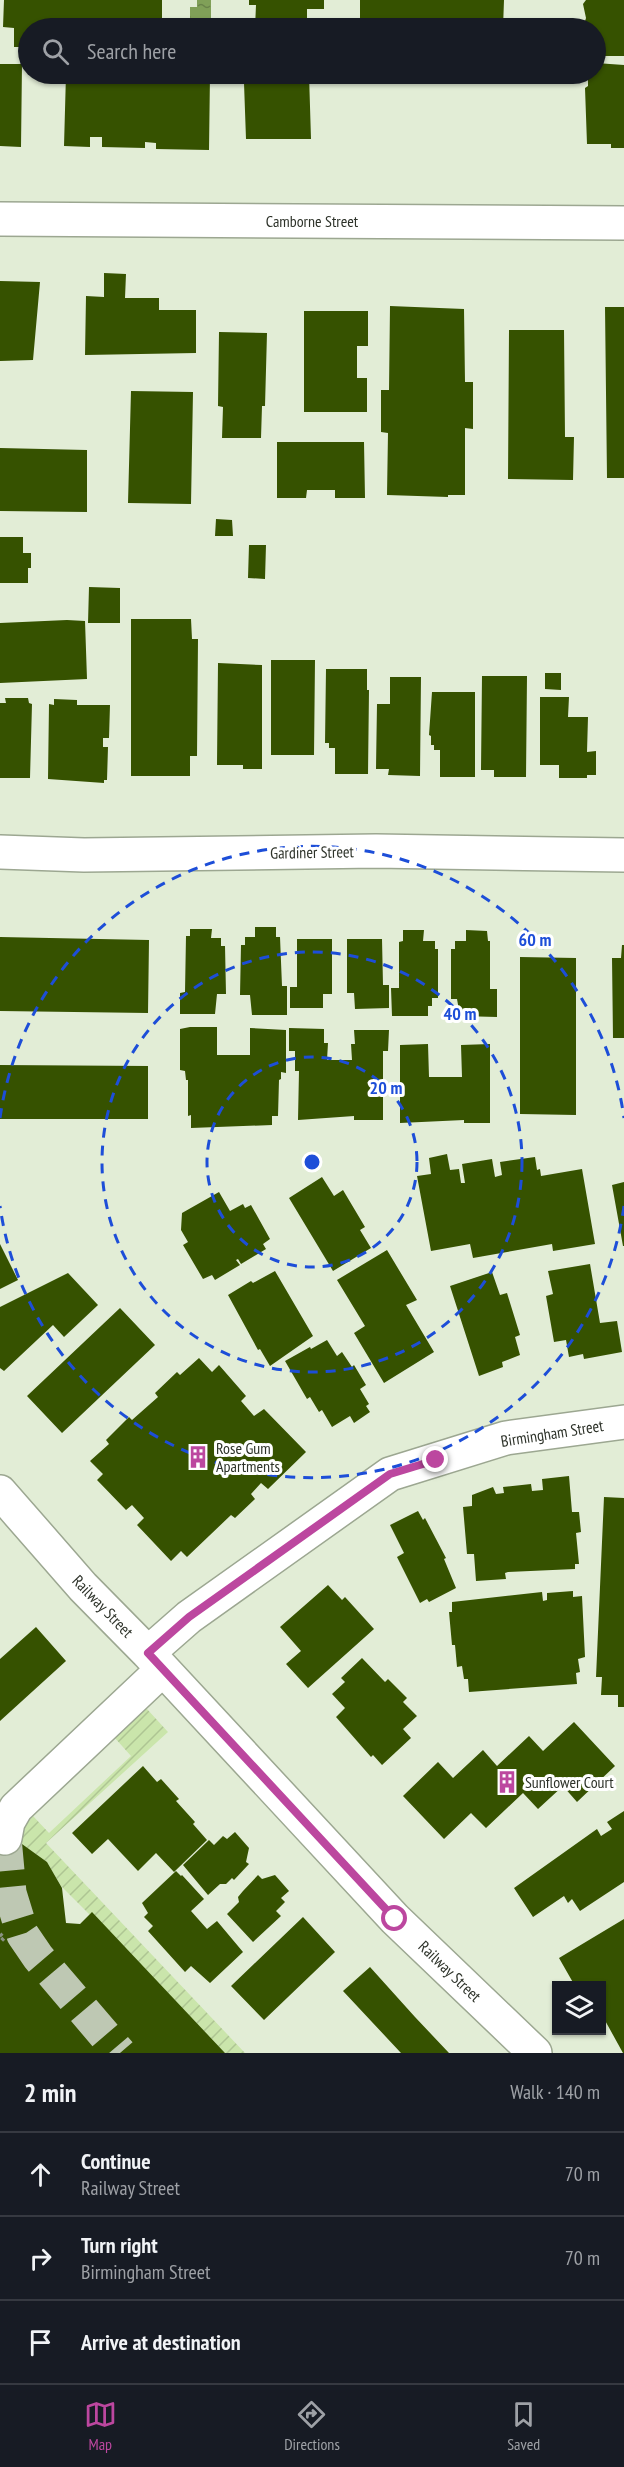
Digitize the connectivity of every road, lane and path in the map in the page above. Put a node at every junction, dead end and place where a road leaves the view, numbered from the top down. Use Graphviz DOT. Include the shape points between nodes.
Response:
graph roads {
  1 [pos="0,219"];
  2 [pos="624,224"];
  3 [pos="0,852"];
  4 [pos="624,855"];
  5 [pos="624,1422"];
  6 [pos="0,1492"];
  7 [pos="155,1661"];
  8 [pos="5,1838"];
  9 [pos="0,1934"];
  10 [pos="0,1942"];
  11 [pos="535,2053"];
  1 -- 2 [label="street, Camborne Street"];
  3 -- 4 [label="street, Gardiner Street"];
  5 -- 7 [label="street, Birmingham Street" via="506,1438 390,1474 189,1617"];
  6 -- 7 [label="street, Railway Street" via="83,1587"];
  7 -- 8 [label="street, Birmingham Street" via="20,1804 10,1816"];
  7 -- 11 [label="street, Railway Street" via="395,1919"];
  9 -- 10 [label="path" via="4,1938"];
}
